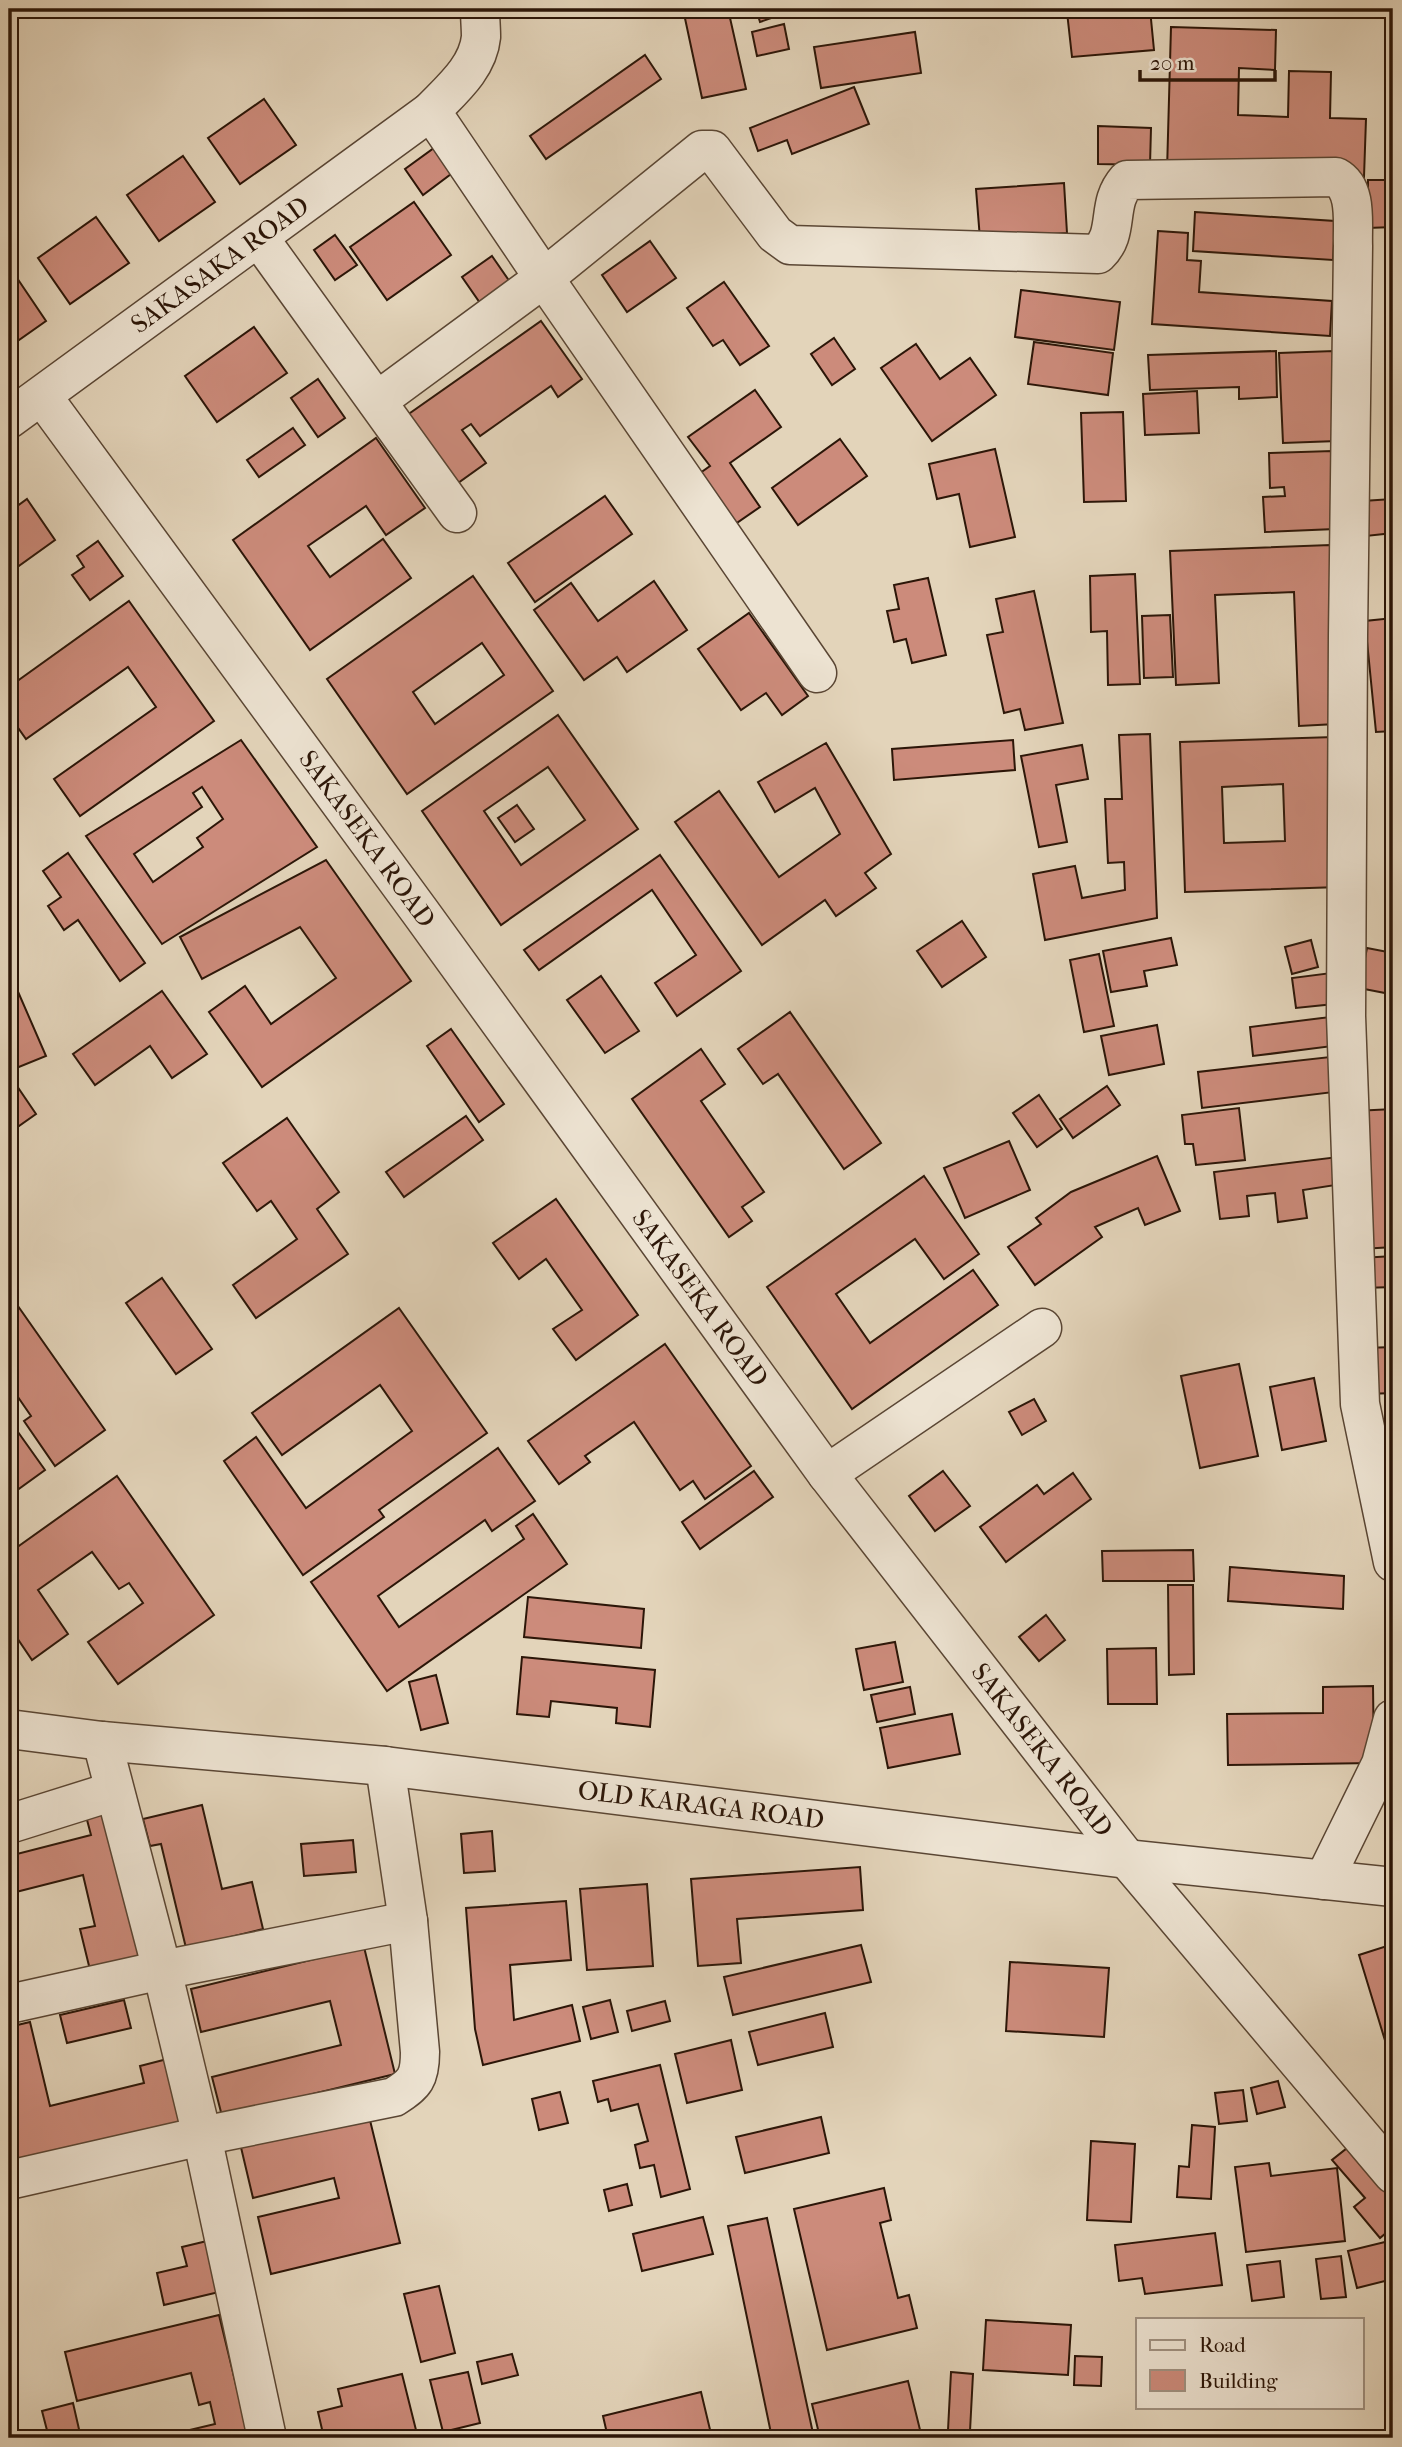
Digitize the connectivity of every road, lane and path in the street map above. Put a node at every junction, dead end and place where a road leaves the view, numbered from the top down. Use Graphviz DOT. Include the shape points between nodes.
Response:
graph roads {
  1 [pos="480,9"];
  2 [pos="431,111"];
  3 [pos="259,238"];
  4 [pos="544,278"];
  5 [pos="42,396"];
  6 [pos="377,401"];
  7 [pos="9,419"];
  8 [pos="457,513"];
  9 [pos="817,673"];
  10 [pos="1042,1328"];
  11 [pos="827,1474"];
  12 [pos="1393,1562"];
  13 [pos="1393,1719"];
  14 [pos="9,1729"];
  15 [pos="102,1741"];
  16 [pos="385,1766"];
  17 [pos="114,1791"];
  18 [pos="9,1824"];
  19 [pos="1127,1858"];
  20 [pos="1324,1880"];
  21 [pos="1393,1887"];
  22 [pos="408,1921"];
  23 [pos="162,1970"];
  24 [pos="9,2004"];
  25 [pos="202,2136"];
  26 [pos="1393,2174"];
  27 [pos="9,2180"];
  28 [pos="267,2438"];
  1 -- 2 [label="street, SAKASAKA ROAD" via="481,39 475,60"];
  2 -- 3 [label="street, SAKASAKA ROAD"];
  2 -- 4 [label="street"];
  3 -- 5 [label="street, SAKASAKA ROAD"];
  3 -- 6 [label="street"];
  4 -- 6 [label="street"];
  4 -- 9 [label="street"];
  4 -- 12 [label="street" via="702,150 712,150 775,234 790,245 1098,254 1108,244 1117,192 1127,180 1336,177 1345,182 1350,191 1353,246 1346,1016 1360,1404"];
  5 -- 7 [label="street, SAKASAKA ROAD"];
  5 -- 11 [label="street, SAKASEKA ROAD"];
  6 -- 8 [label="street"];
  10 -- 11 [label="street"];
  11 -- 19 [label="street, SAKASEKA ROAD"];
  13 -- 20 [label="street" via="1381,1765"];
  14 -- 15 [label="street, OLD KARAGA ROAD"];
  15 -- 16 [label="street, OLD KARAGA ROAD"];
  15 -- 17 [label="street"];
  16 -- 19 [label="street, OLD KARAGA ROAD"];
  16 -- 22 [label="street"];
  17 -- 18 [label="street"];
  17 -- 23 [label="street"];
  19 -- 20 [label="street, OLD KARAGA ROAD"];
  19 -- 26 [label="street, SAKASEKA ROAD"];
  20 -- 21 [label="street, OLD KARAGA ROAD"];
  22 -- 23 [label="street"];
  22 -- 25 [label="street" via="420,2052 420,2070 412,2085 394,2097"];
  23 -- 24 [label="street"];
  23 -- 25 [label="street"];
  25 -- 27 [label="street"];
  25 -- 28 [label="street"];
}
